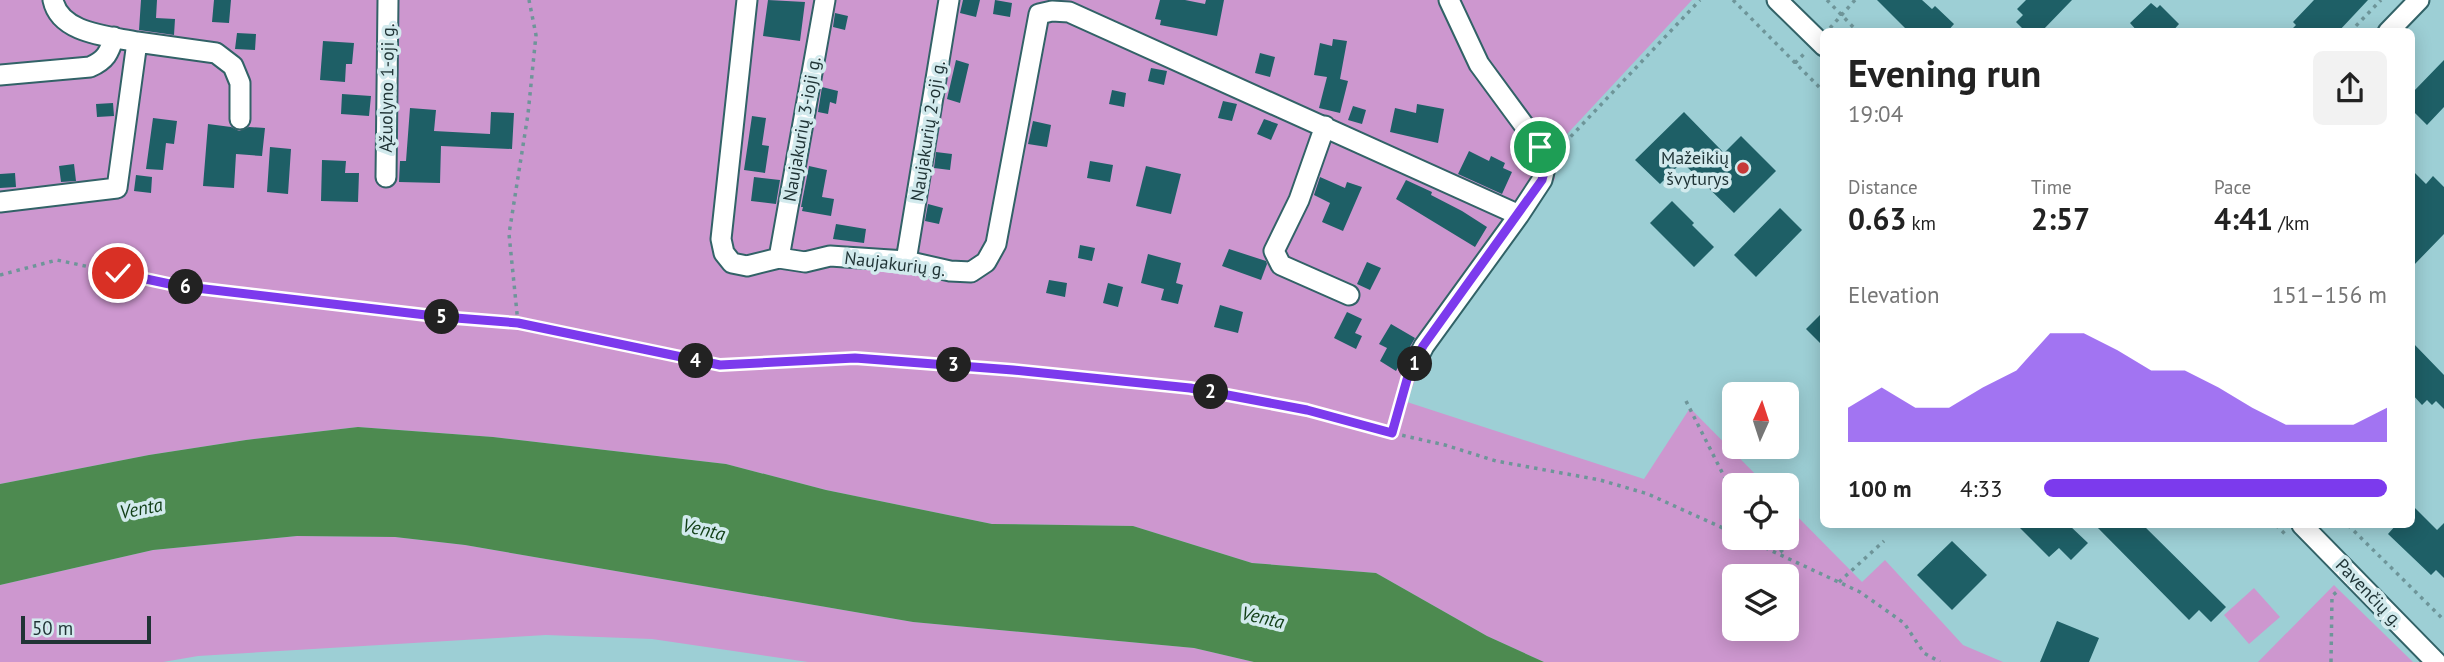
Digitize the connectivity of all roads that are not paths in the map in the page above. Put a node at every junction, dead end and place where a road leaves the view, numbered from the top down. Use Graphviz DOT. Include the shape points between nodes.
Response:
graph roads {
  1 [pos="53,0"];
  2 [pos="388,0"];
  3 [pos="747,0"];
  4 [pos="825,0"];
  5 [pos="949,0"];
  6 [pos="1449,0"];
  7 [pos="1777,0"];
  8 [pos="2419,0"];
  9 [pos="1067,6"];
  10 [pos="1032,7"];
  11 [pos="2392,28"];
  12 [pos="114,37"];
  13 [pos="137,42"];
  14 [pos="1820,42"];
  15 [pos="0,75"];
  16 [pos="240,119"];
  17 [pos="1325,126"];
  18 [pos="386,177"];
  19 [pos="0,202"];
  20 [pos="1519,215"];
  21 [pos="779,258"];
  22 [pos="906,261"];
  23 [pos="1349,295"];
  24 [pos="1412,369"];
  25 [pos="2305,528"];
  26 [pos="2436,662"];
  1 -- 12 [label="street" via="54,8 74,27"];
  2 -- 18 [label="street, Ąžuolyno 1-oji g."];
  3 -- 21 [label="street, Naujakurių g." via="721,239 732,263 747,266"];
  4 -- 21 [label="street, Naujakurių 3-ioji g."];
  5 -- 22 [label="street, Naujakurių 2-oji g."];
  6 -- 20 [label="street" via="1479,64 1540,147 1546,164 1542,180"];
  7 -- 14 [label="street"];
  8 -- 11 [label="street"];
  9 -- 10 [label="street, Naujakurių g." via="1052,11"];
  9 -- 17 [label="street, Naujakurių g."];
  10 -- 22 [label="street, Naujakurių g." via="996,244 986,262 971,272"];
  12 -- 13 [label="street"];
  12 -- 15 [label="street" via="102,62 90,67"];
  13 -- 16 [label="street" via="216,53 233,66 240,83"];
  13 -- 19 [label="street" via="117,188"];
  17 -- 20 [label="street, Naujakurių g."];
  17 -- 23 [label="street" via="1299,200 1274,251 1281,265"];
  20 -- 24 [label="street" via="1423,346"];
  21 -- 22 [label="street, Naujakurių g."];
  25 -- 26 [label="street, Pavenčių g."];
}
